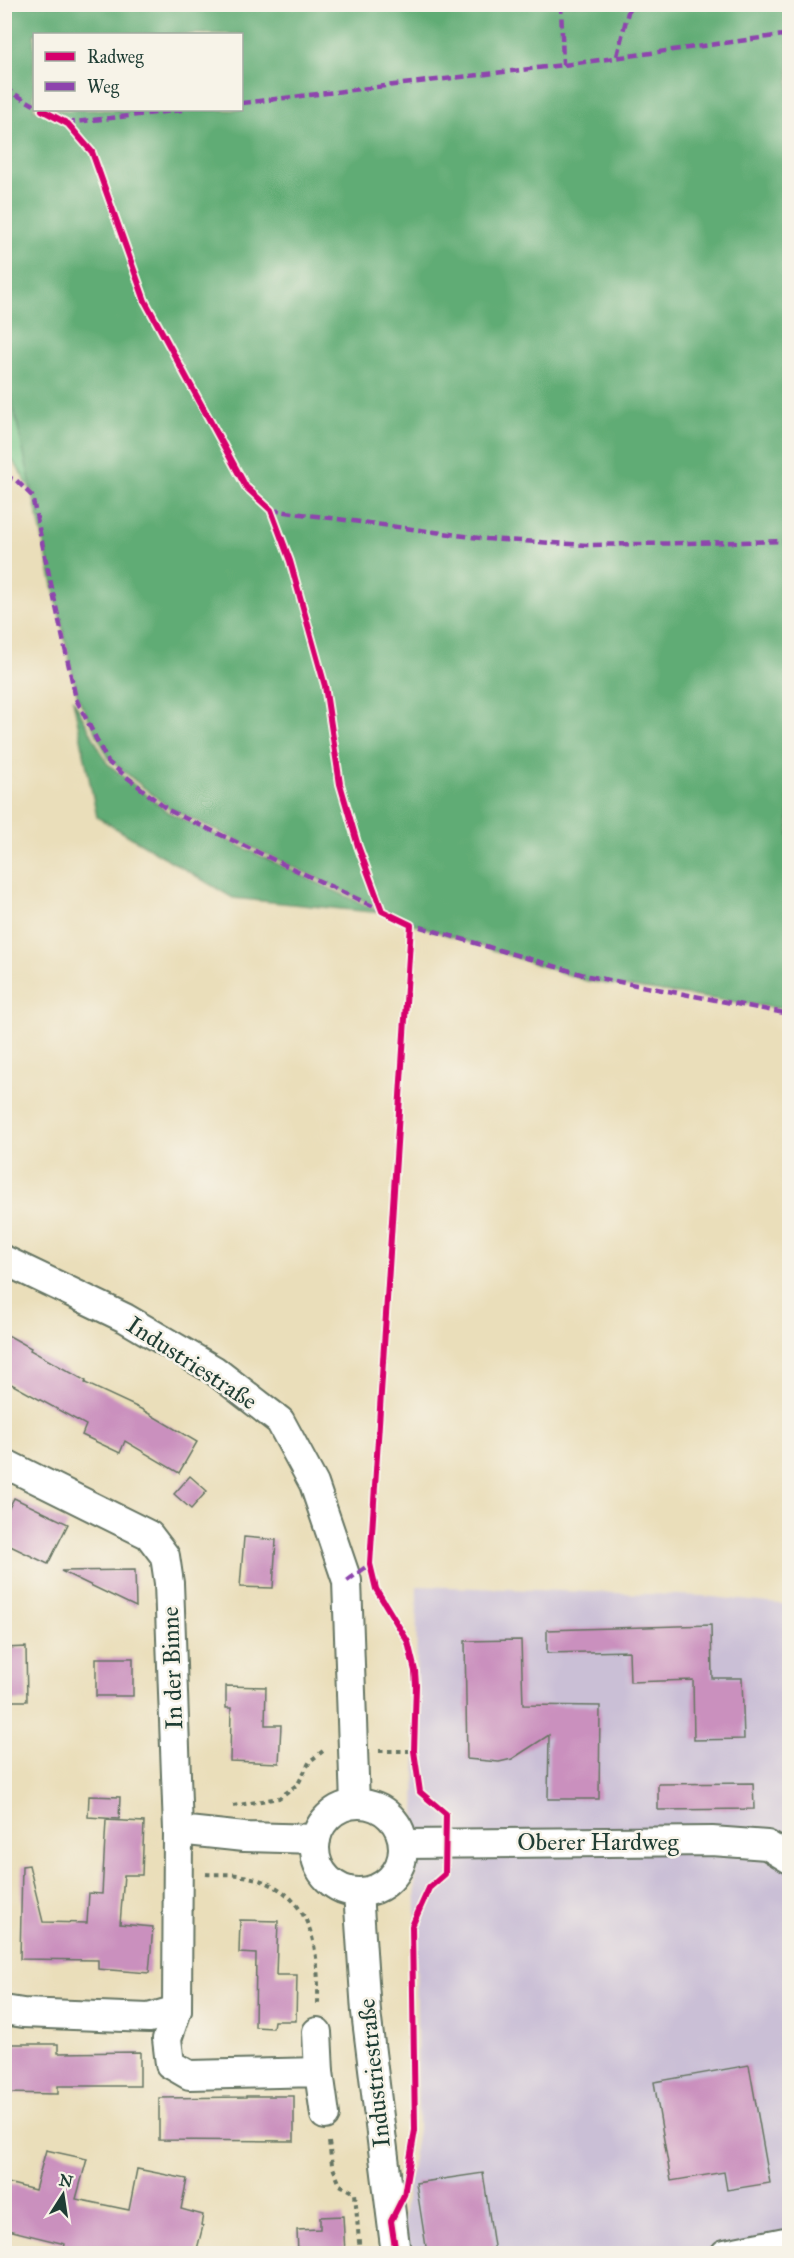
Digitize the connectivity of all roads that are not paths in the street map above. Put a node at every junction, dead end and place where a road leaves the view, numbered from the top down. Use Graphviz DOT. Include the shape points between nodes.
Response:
graph roads {
  1 [pos="4,1260"];
  2 [pos="6,1469"];
  3 [pos="355,1804"];
  4 [pos="178,1830"];
  5 [pos="316,1839"];
  6 [pos="403,1844"];
  7 [pos="789,1859"];
  8 [pos="358,1892"];
  9 [pos="4,2010"];
  10 [pos="177,2010"];
  11 [pos="317,2032"];
  12 [pos="319,2072"];
  13 [pos="325,2115"];
  14 [pos="789,2241"];
  15 [pos="396,2253"];
  16 [pos="725,2253"];
  1 -- 3 [label="street, Industriestraße" via="125,1318 214,1370 280,1421 314,1484 347,1581"];
  2 -- 4 [label="street, In der Binne" via="148,1535 165,1556"];
  3 -- 5 [label="street" via="326,1819"];
  3 -- 6 [label="street" via="375,1808 392,1819"];
  4 -- 5 [label="street"];
  4 -- 10 [label="street, In der Binne"];
  5 -- 8 [label="street" via="322,1872 339,1887"];
  6 -- 7 [label="street, Oberer Hardweg" via="712,1841 767,1845"];
  6 -- 8 [label="street" via="396,1872 386,1883"];
  8 -- 15 [label="street, Industriestraße" via="366,2012"];
  9 -- 10 [label="street" via="149,2018"];
  10 -- 12 [label="street" via="166,2039 170,2064 189,2075"];
  11 -- 12 [label="street"];
  12 -- 13 [label="street"];
  14 -- 16 [label="street"];
}
